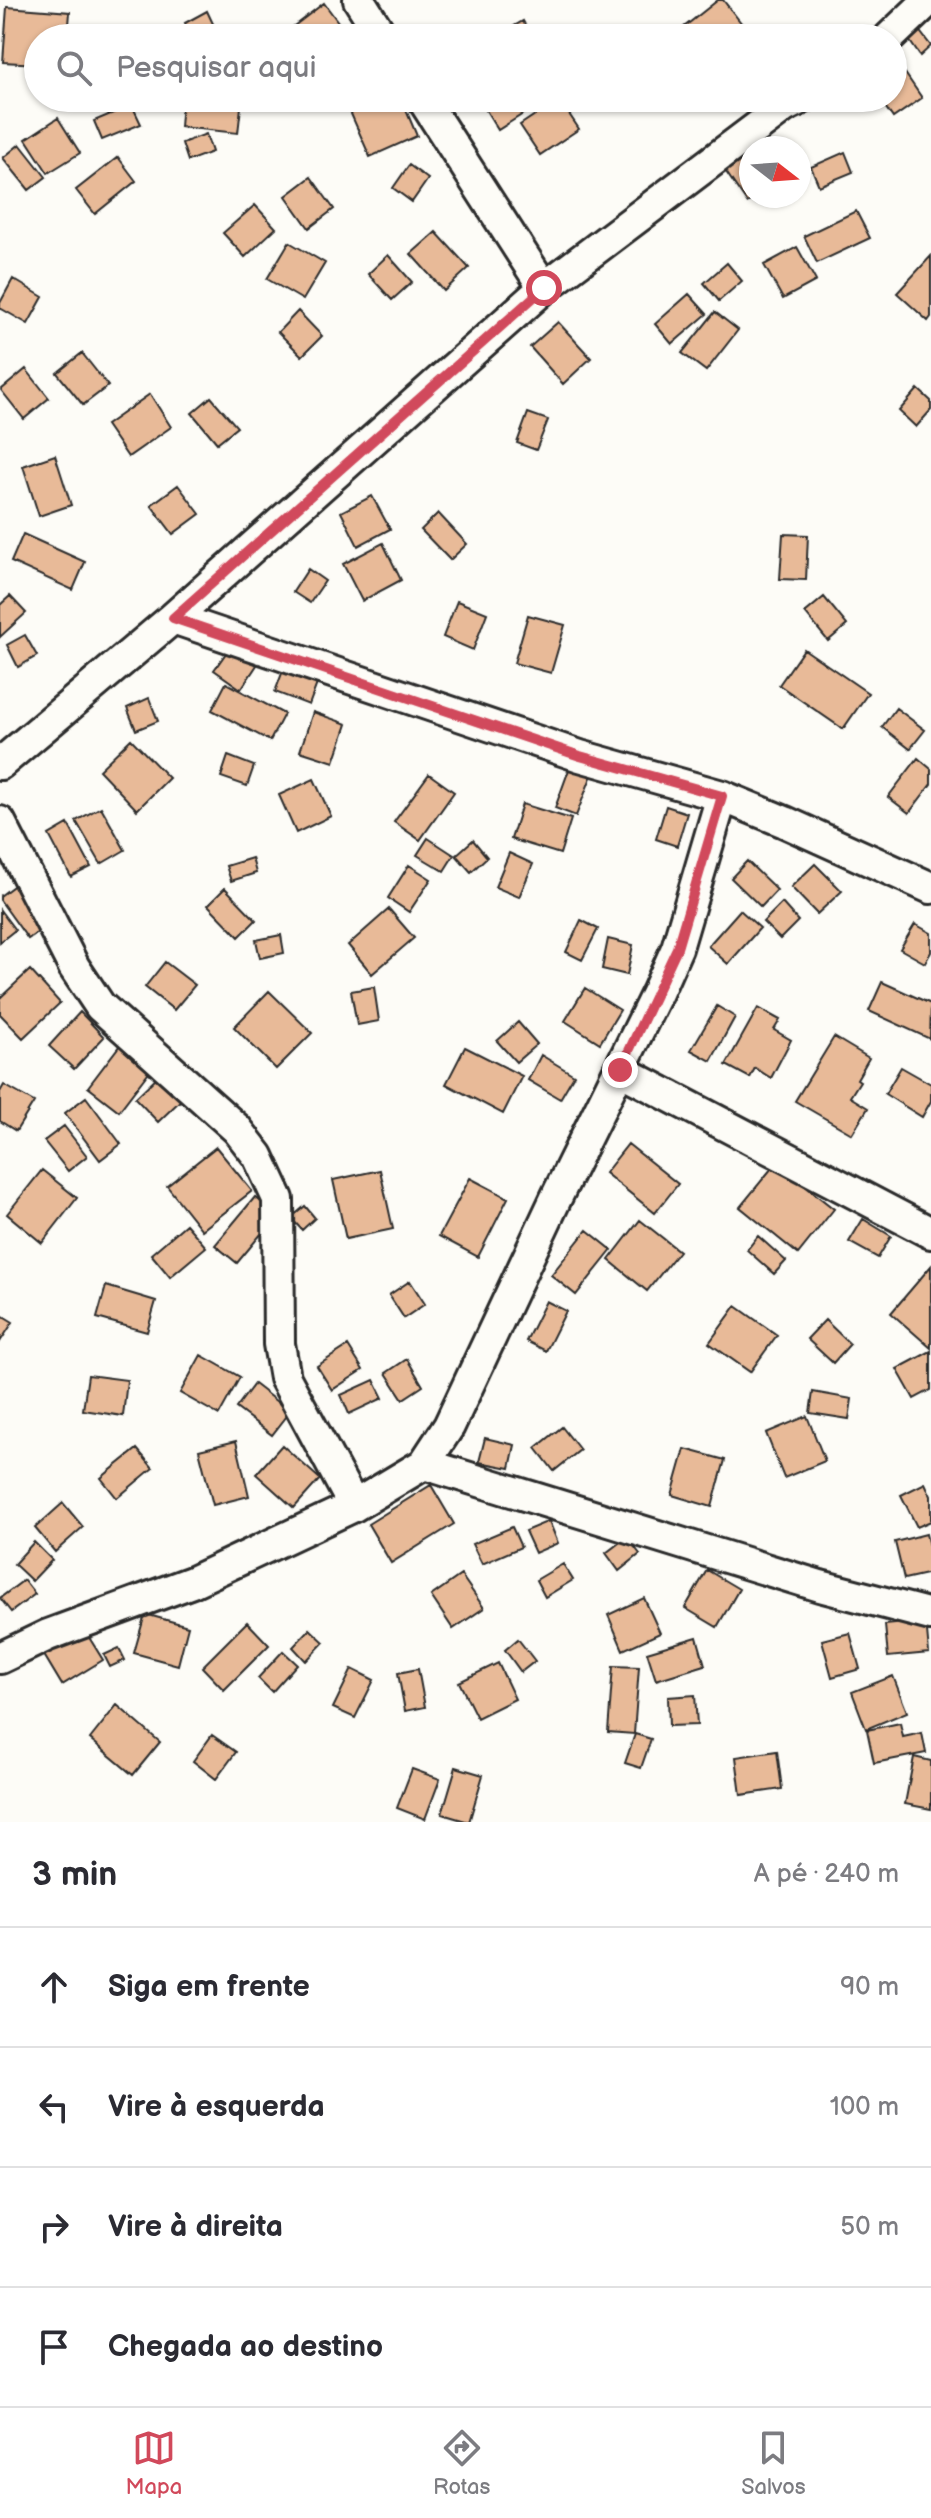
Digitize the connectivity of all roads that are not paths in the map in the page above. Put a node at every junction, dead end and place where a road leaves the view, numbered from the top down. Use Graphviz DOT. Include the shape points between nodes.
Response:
graph roads {
  1 [pos="359,0"];
  2 [pos="929,0"];
  3 [pos="374,24"];
  4 [pos="904,24"];
  5 [pos="431,112"];
  6 [pos="777,112"];
  7 [pos="544,288"];
  8 [pos="173,618"];
  9 [pos="0,764"];
  10 [pos="722,796"];
  11 [pos="0,822"];
  12 [pos="931,888"];
  13 [pos="620,1070"];
  14 [pos="931,1233"];
  15 [pos="424,1464"];
  16 [pos="354,1506"];
  17 [pos="931,1615"];
  18 [pos="0,1658"];
  1 -- 3 [label="street"];
  2 -- 4 [label="street"];
  5 -- 7 [label="street"];
  6 -- 7 [label="street"];
  7 -- 8 [label="street"];
  8 -- 9 [label="street"];
  8 -- 10 [label="street" via="580,756"];
  10 -- 12 [label="street"];
  10 -- 13 [label="street" via="677,948"];
  11 -- 16 [label="street" via="74,967 100,1006 237,1129 258,1156 278,1199 279,1344 285,1378"];
  13 -- 14 [label="street"];
  13 -- 15 [label="street" via="449,1426"];
  15 -- 16 [label="street"];
  15 -- 17 [label="street"];
  16 -- 18 [label="street" via="192,1582"];
}
